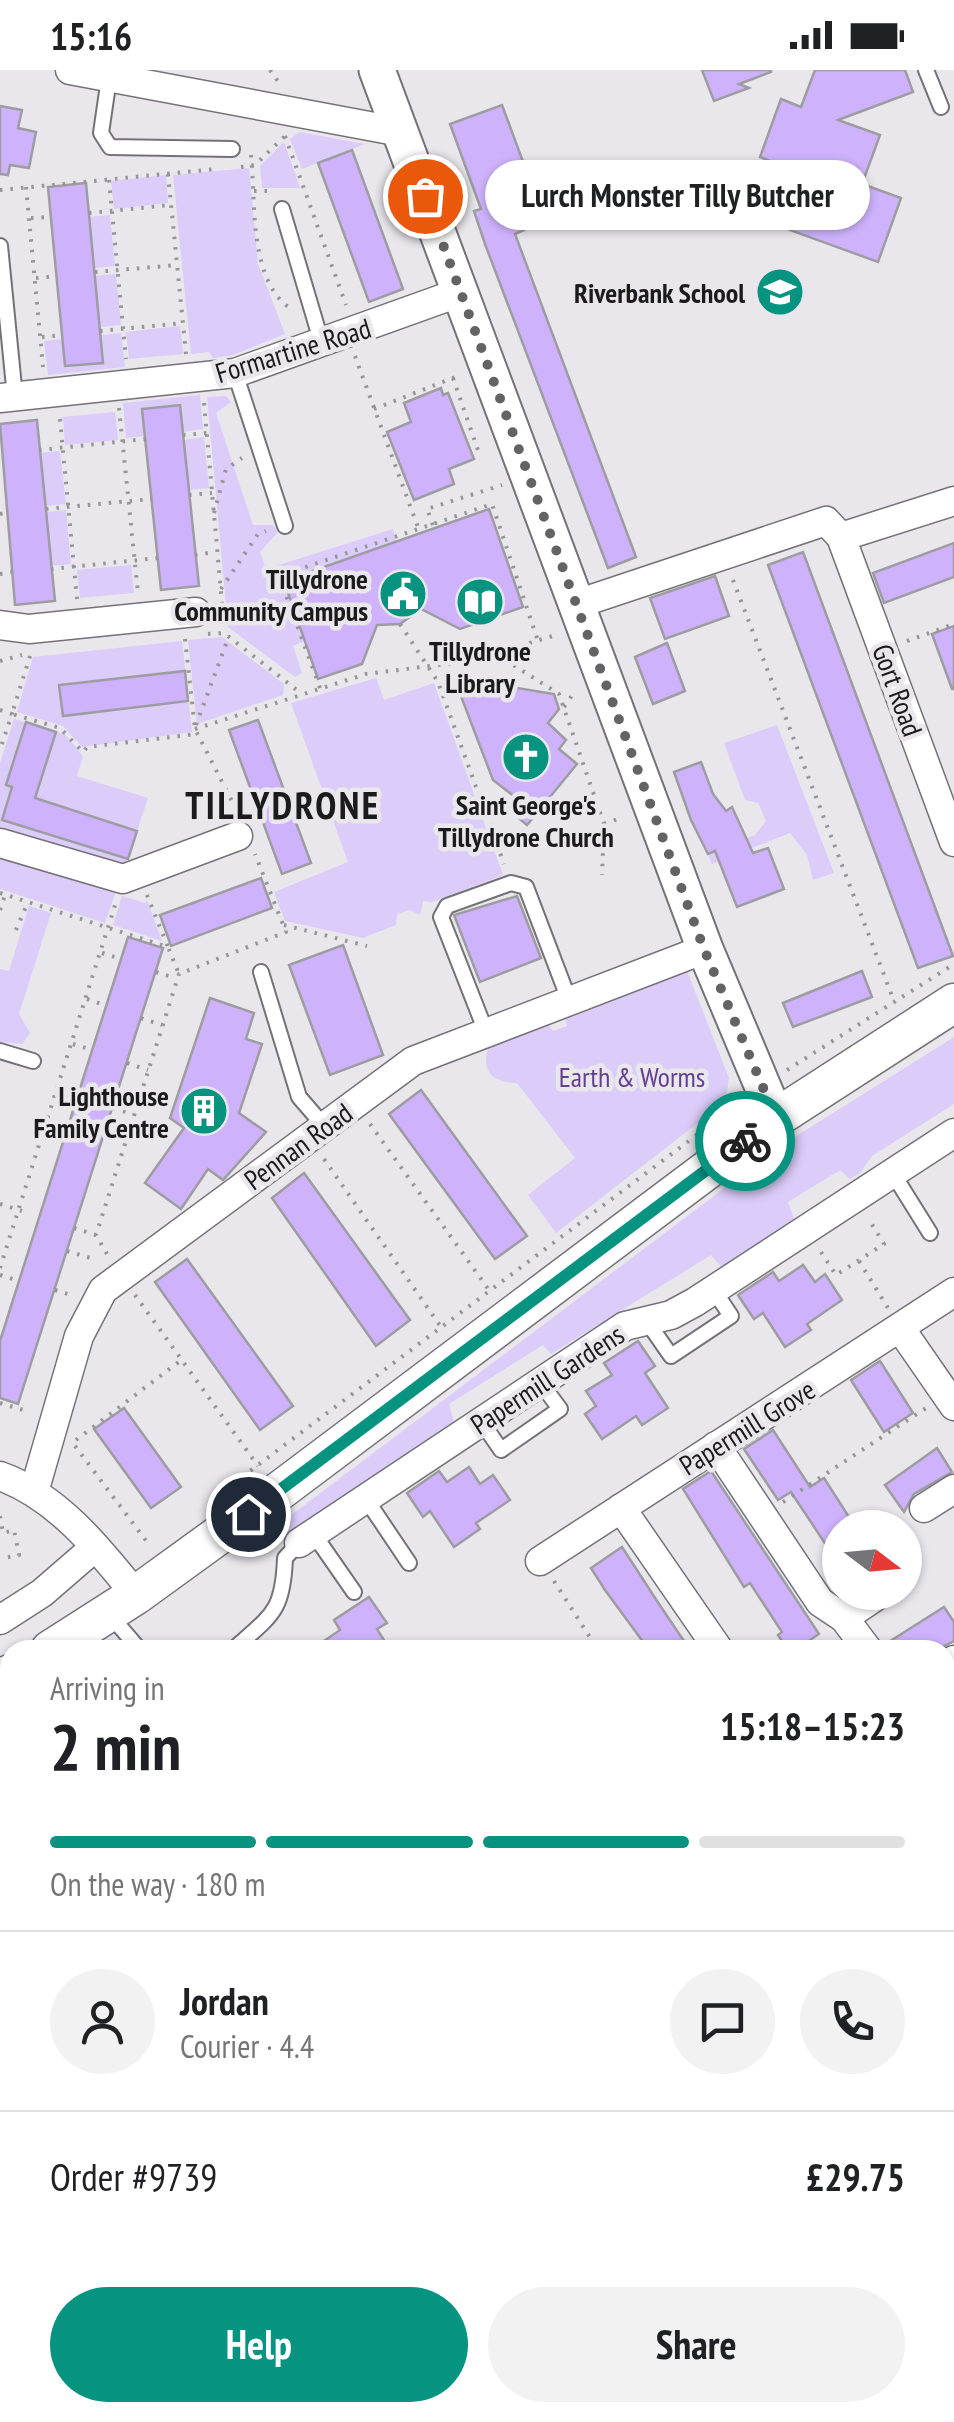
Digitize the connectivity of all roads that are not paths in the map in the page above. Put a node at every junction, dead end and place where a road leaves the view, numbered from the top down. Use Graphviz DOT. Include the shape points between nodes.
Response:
graph roads {
  1 [pos="70,70"];
  2 [pos="378,70"];
  3 [pos="926,70"];
  4 [pos="109,78"];
  5 [pos="942,107"];
  6 [pos="401,132"];
  7 [pos="232,149"];
  8 [pos="282,209"];
  9 [pos="0,246"];
  10 [pos="461,292"];
  11 [pos="344,340"];
  12 [pos="235,373"];
  13 [pos="7,397"];
  14 [pos="954,500"];
  15 [pos="285,526"];
  16 [pos="841,537"];
  17 [pos="581,615"];
  18 [pos="197,624"];
  19 [pos="0,625"];
  20 [pos="243,832"];
  21 [pos="0,842"];
  22 [pos="954,842"];
  23 [pos="704,949"];
  24 [pos="262,972"];
  25 [pos="569,1000"];
  26 [pos="954,1003"];
  27 [pos="486,1032"];
  28 [pos="0,1051"];
  29 [pos="33,1062"];
  30 [pos="776,1118"];
  31 [pos="318,1133"];
  32 [pos="954,1133"];
  33 [pos="892,1172"];
  34 [pos="930,1233"];
  35 [pos="713,1289"];
  36 [pos="954,1292"];
  37 [pos="646,1320"];
  38 [pos="900,1328"];
  39 [pos="950,1400"];
  40 [pos="716,1446"];
  41 [pos="0,1476"];
  42 [pos="954,1489"];
  43 [pos="34,1492"];
  44 [pos="366,1499"];
  45 [pos="621,1508"];
  46 [pos="924,1508"];
  47 [pos="306,1538"];
  48 [pos="94,1548"];
  49 [pos="540,1561"];
  50 [pos="409,1563"];
  51 [pos="354,1592"];
  52 [pos="122,1604"];
  53 [pos="870,1610"];
  54 [pos="0,1620"];
  55 [pos="851,1638"];
  56 [pos="66,1640"];
  57 [pos="136,1640"];
  58 [pos="243,1640"];
  59 [pos="712,1640"];
  1 -- 4 [label="street"];
  2 -- 6 [label="street"];
  3 -- 5 [label="lane"];
  4 -- 6 [label="street"];
  4 -- 7 [label="lane" via="101,133 110,147"];
  6 -- 10 [label="street"];
  8 -- 11 [label="lane"];
  9 -- 13 [label="lane"];
  10 -- 11 [label="street, Formartine Road"];
  10 -- 17 [label="street"];
  11 -- 12 [label="street, Formartine Road"];
  12 -- 13 [label="street, Formartine Road" via="124,399"];
  12 -- 15 [label="lane"];
  14 -- 16 [label="street"];
  16 -- 17 [label="street" via="826,521"];
  16 -- 22 [label="street, Gort Road"];
  17 -- 23 [label="street"];
  18 -- 19 [label="street" via="140,618 29,629"];
  20 -- 21 [label="street" via="131,877"];
  23 -- 25 [label="street, Pennan Road"];
  23 -- 30 [label="street"];
  24 -- 31 [label="lane" via="299,1097"];
  25 -- 27 [label="street, Pennan Road"];
  25 -- 27 [label="lane" via="526,887 511,882 442,910"];
  26 -- 30 [label="main road"];
  27 -- 31 [label="street, Pennan Road" via="414,1061"];
  28 -- 29 [label="lane"];
  30 -- 52 [label="main road"];
  31 -- 43 [label="street, Pennan Road" via="103,1290 85,1319"];
  32 -- 33 [label="street, Papermill Gardens"];
  33 -- 34 [label="lane"];
  33 -- 35 [label="street, Papermill Gardens"];
  35 -- 37 [label="street, Papermill Gardens" via="671,1315"];
  35 -- 37 [label="lane" via="731,1316 671,1356"];
  36 -- 38 [label="street, Papermill Grove"];
  37 -- 44 [label="street, Papermill Gardens" via="625,1326"];
  38 -- 39 [label="street"];
  38 -- 40 [label="street, Papermill Grove"];
  40 -- 45 [label="street, Papermill Grove"];
  40 -- 55 [label="street"];
  41 -- 43 [label="street"];
  42 -- 46 [label="street"];
  43 -- 48 [label="street"];
  44 -- 47 [label="street, Papermill Gardens"];
  44 -- 50 [label="lane"];
  45 -- 49 [label="street, Papermill Grove"];
  45 -- 59 [label="street"];
  47 -- 51 [label="lane"];
  47 -- 58 [label="lane" via="284,1558 276,1613"];
  48 -- 52 [label="street"];
  48 -- 54 [label="street"];
  52 -- 56 [label="main road"];
  52 -- 57 [label="lane"];
  53 -- 55 [label="street"];
}
